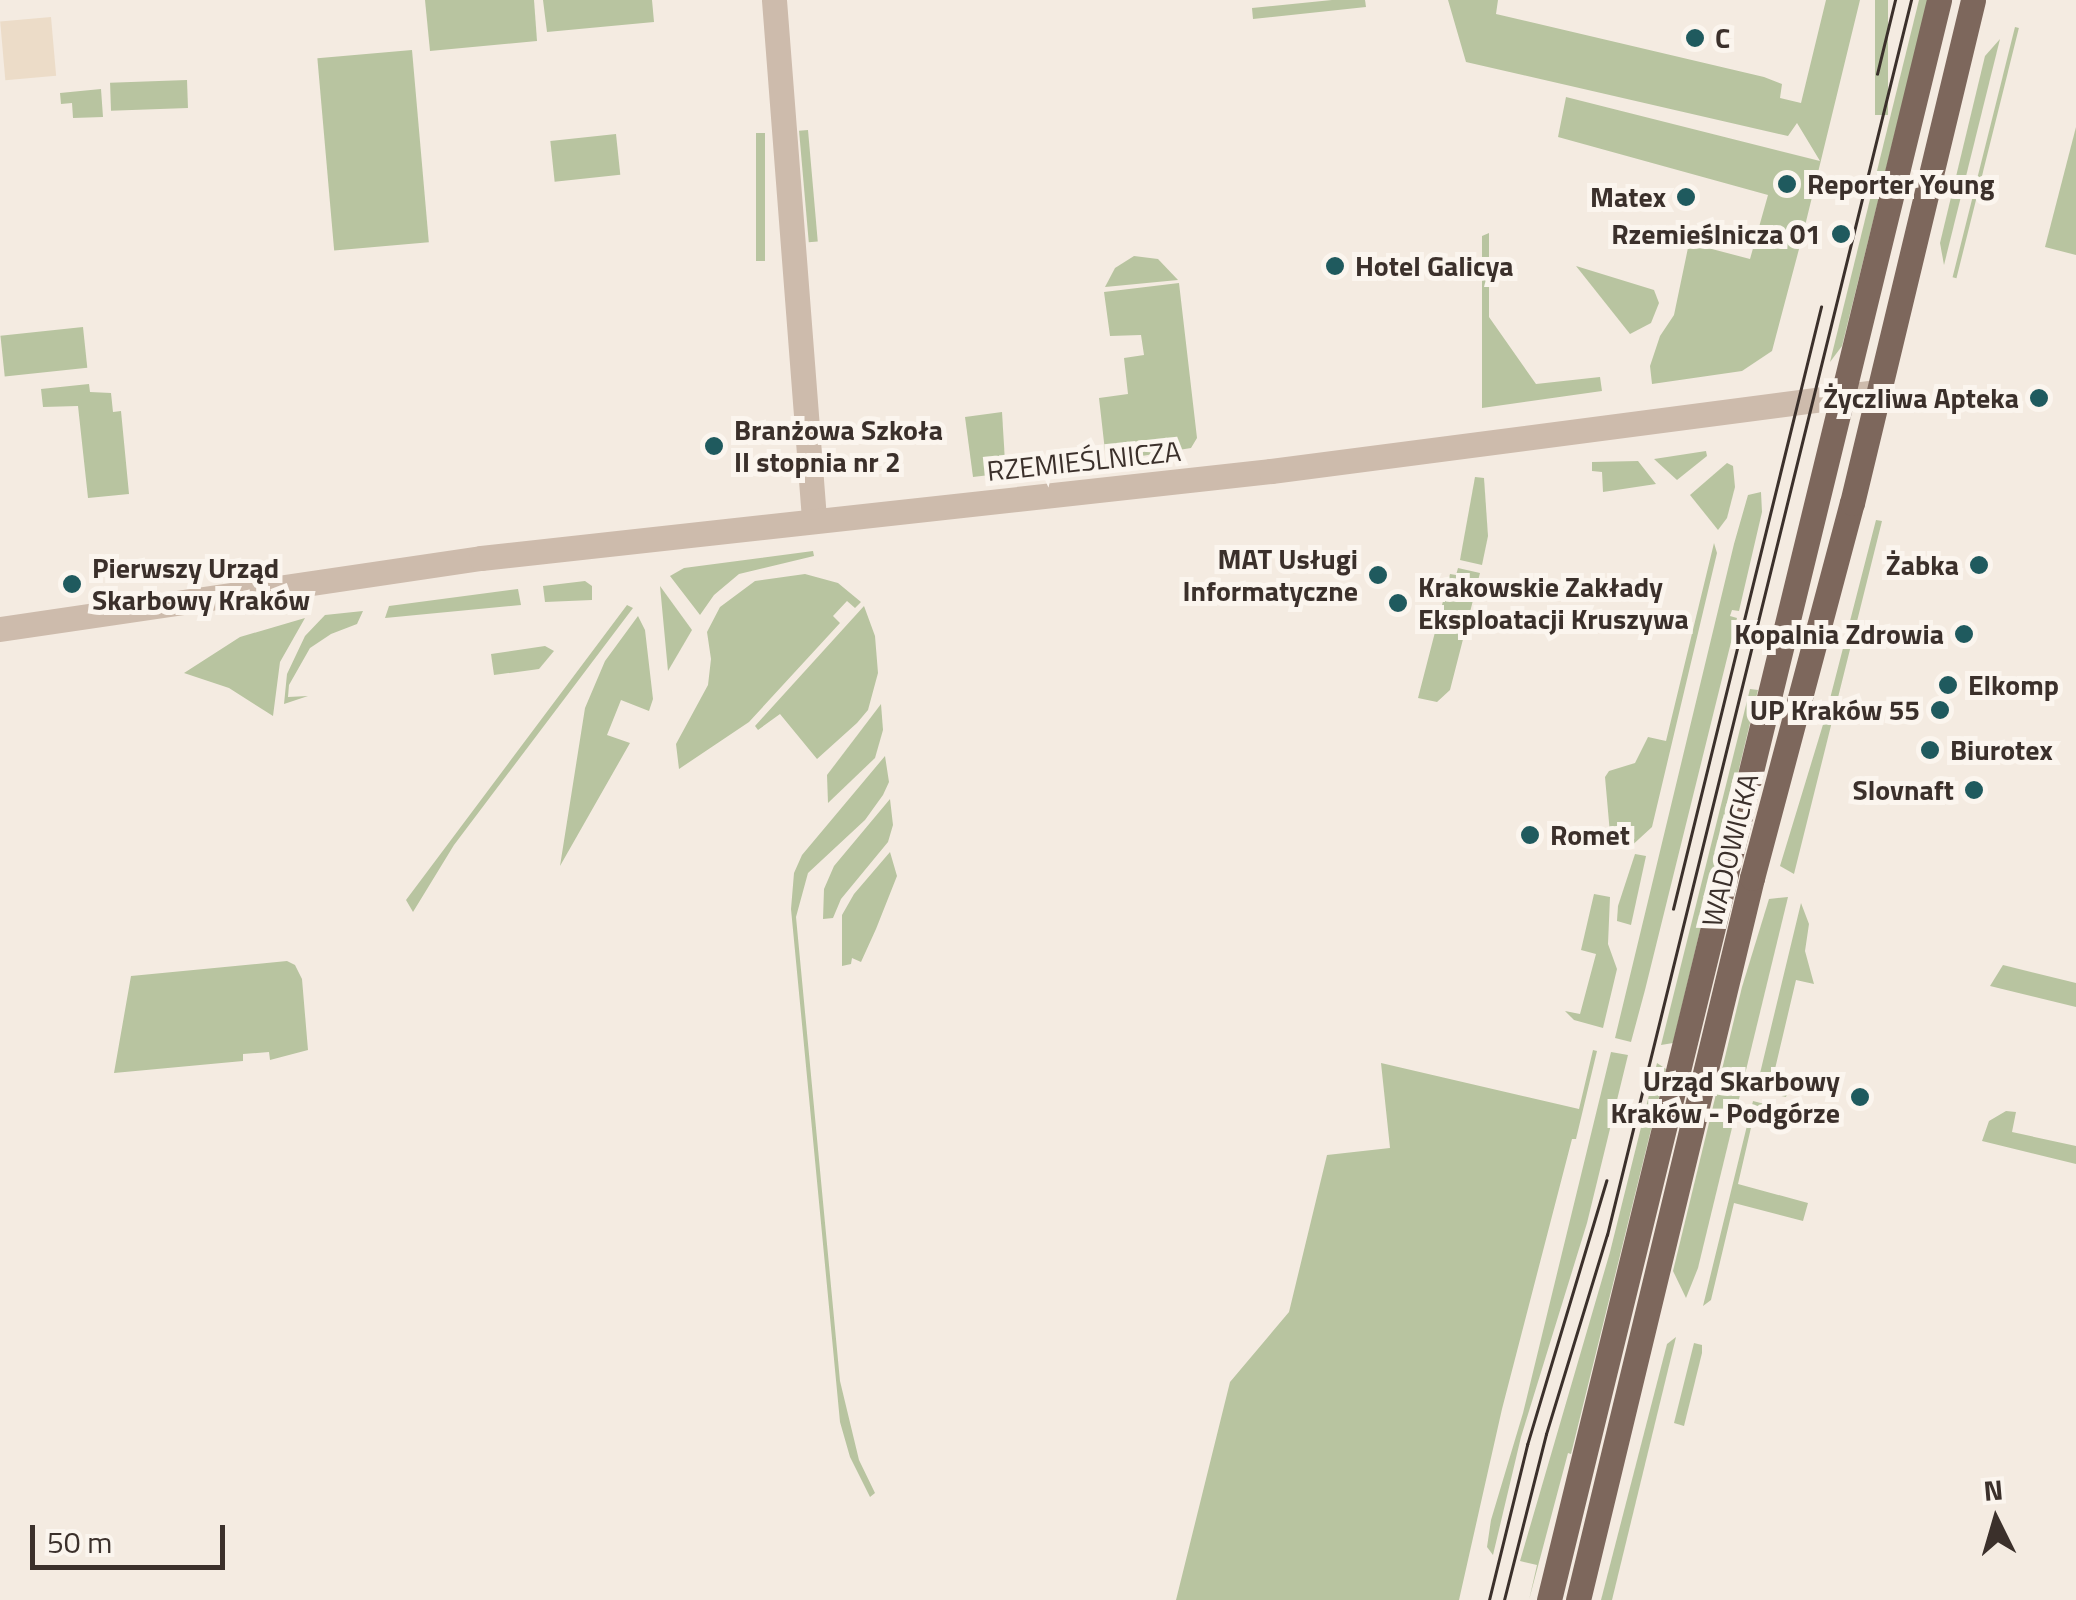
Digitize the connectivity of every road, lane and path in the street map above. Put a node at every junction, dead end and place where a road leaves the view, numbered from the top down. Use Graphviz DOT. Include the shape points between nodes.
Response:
graph roads {
  1 [pos="774,0"];
  2 [pos="1939,0"];
  3 [pos="1973,0"];
  4 [pos="1878,392"];
  5 [pos="1841,396"];
  6 [pos="814,519"];
  7 [pos="0,630"];
  8 [pos="1549,1600"];
  9 [pos="1578,1600"];
  1 -- 6 [label="street"];
  2 -- 5 [label="main road, WADOWICKA"];
  3 -- 4 [label="main road, WADOWICKA"];
  4 -- 5 [label="street, RZEMIEŚLNICZA"];
  4 -- 9 [label="main road, WADOWICKA" via="1752,878"];
  5 -- 6 [label="street, RZEMIEŚLNICZA" via="1271,470"];
  5 -- 8 [label="main road, WADOWICKA"];
  6 -- 7 [label="street, RZEMIEŚLNICZA" via="481,558"];
}
